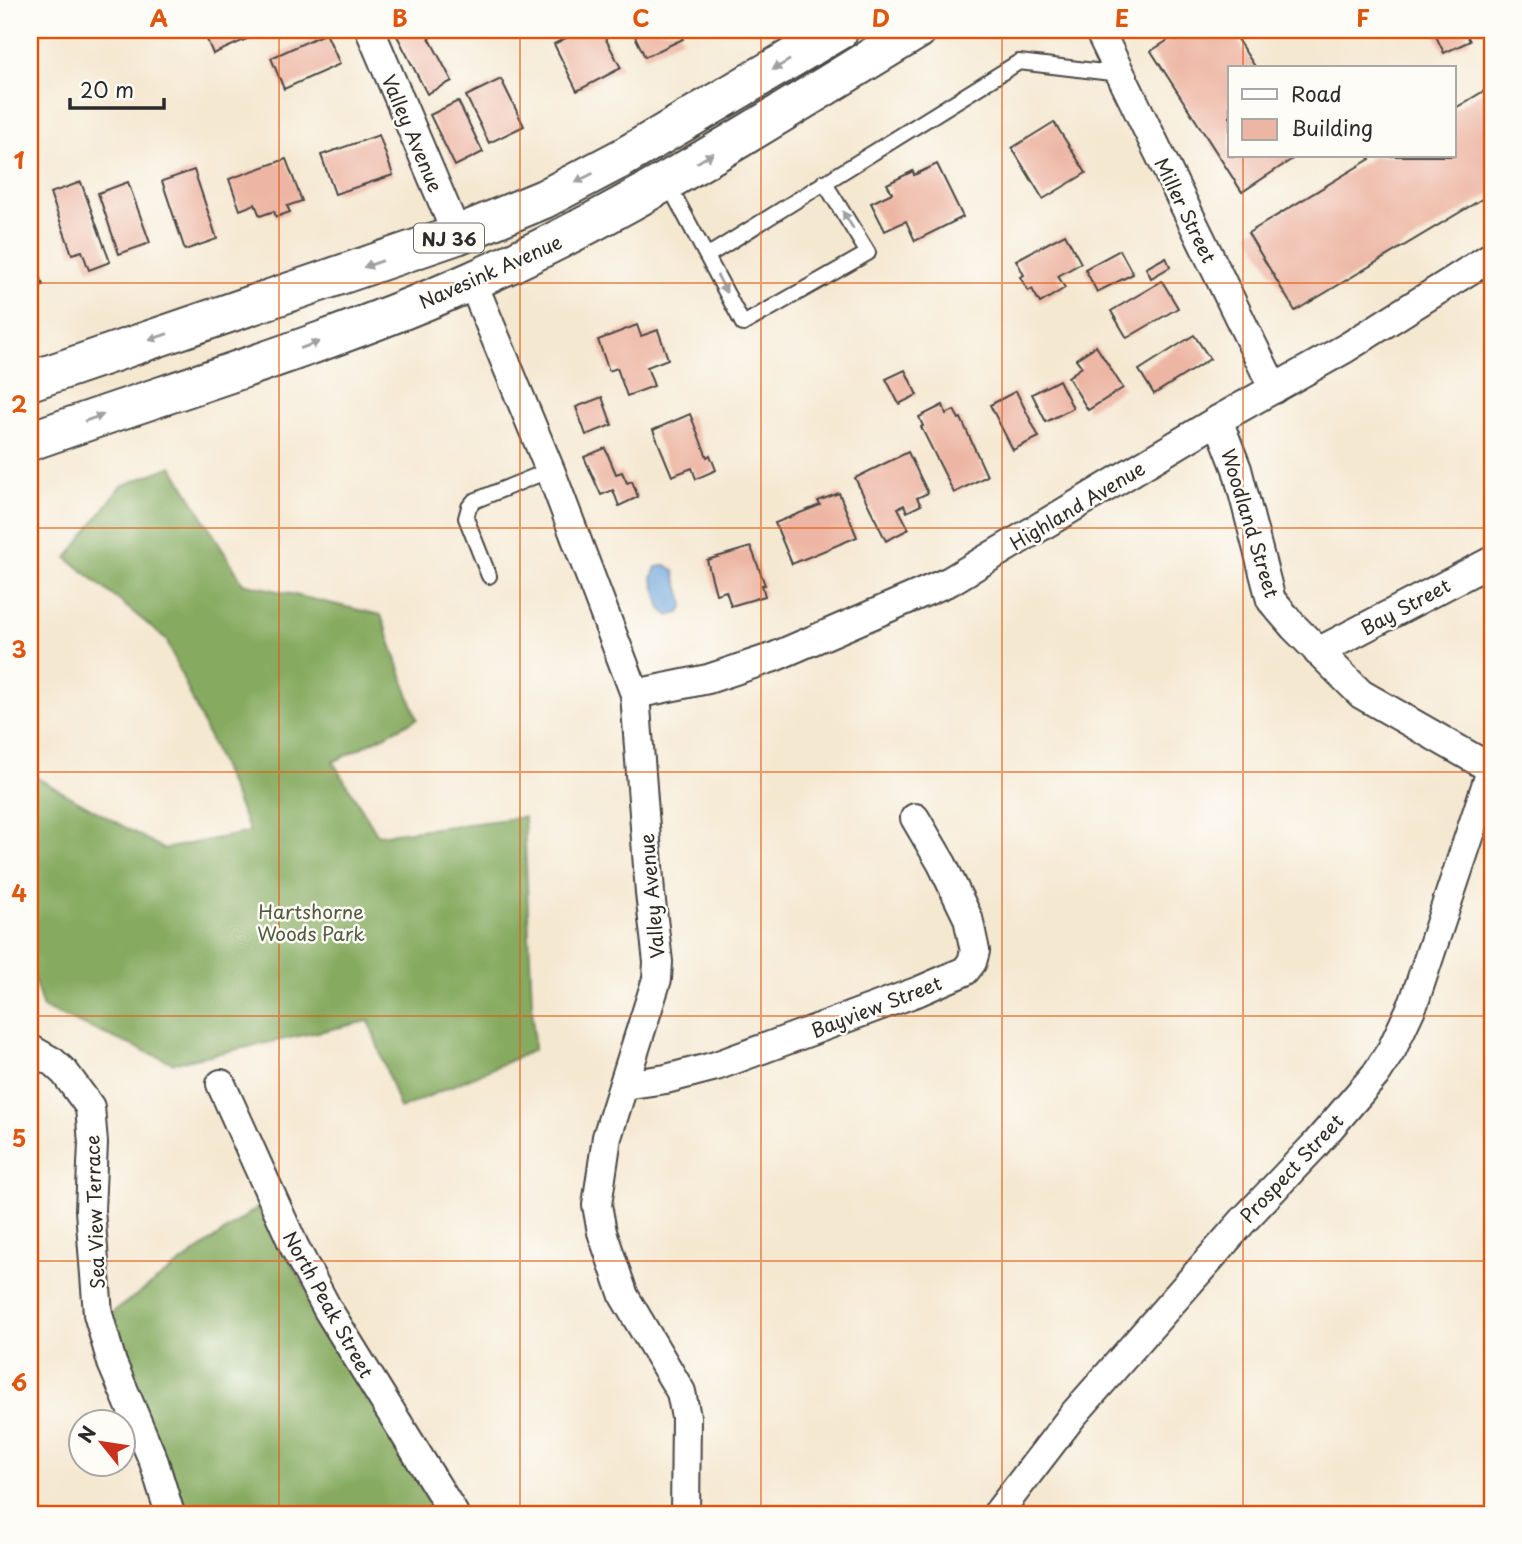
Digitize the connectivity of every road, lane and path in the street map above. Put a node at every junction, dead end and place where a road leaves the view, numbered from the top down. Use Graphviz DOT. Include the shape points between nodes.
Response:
graph roads {
  1 [pos="370,30"];
  2 [pos="839,30"];
  3 [pos="917,30"];
  4 [pos="1099,30"];
  5 [pos="1120,74"];
  6 [pos="667,181"];
  7 [pos="824,182"];
  8 [pos="457,235"];
  9 [pos="707,256"];
  10 [pos="1492,256"];
  11 [pos="472,281"];
  12 [pos="30,381"];
  13 [pos="1274,389"];
  14 [pos="1218,420"];
  15 [pos="30,441"];
  16 [pos="550,470"];
  17 [pos="1492,561"];
  18 [pos="489,576"];
  19 [pos="1318,652"];
  20 [pos="635,694"];
  21 [pos="1492,768"];
  22 [pos="915,818"];
  23 [pos="30,1049"];
  24 [pos="221,1084"];
  25 [pos="624,1085"];
  26 [pos="170,1514"];
  27 [pos="454,1514"];
  28 [pos="685,1514"];
  29 [pos="997,1514"];
  1 -- 8 [label="street, Valley Avenue"];
  2 -- 8 [label="highway, NJ 36, one-way" via="624,157 544,199"];
  6 -- 3 [label="highway, Navesink Avenue / NJ 36, one-way"];
  4 -- 5 [label="street, Miller Street"];
  5 -- 7 [label="lane" via="1019,62"];
  5 -- 13 [label="street, Miller Street"];
  6 -- 9 [label="lane"];
  6 -- 11 [label="highway, Navesink Avenue / NJ 36"];
  7 -- 9 [label="lane"];
  9 -- 7 [label="lane, one-way" via="743,324 868,253"];
  8 -- 12 [label="highway, NJ 36, one-way"];
  10 -- 13 [label="street, Highland Avenue"];
  15 -- 11 [label="highway, Navesink Avenue / NJ 36, one-way" via="291,352"];
  11 -- 16 [label="street, Valley Avenue"];
  13 -- 14 [label="street, Highland Avenue"];
  14 -- 19 [label="street, Woodland Street" via="1237,469 1271,600"];
  14 -- 20 [label="street, Highland Avenue" via="950,581 774,657 708,679"];
  16 -- 18 [label="lane" via="474,501 469,508 466,518"];
  16 -- 20 [label="street, Valley Avenue"];
  17 -- 19 [label="street, Bay Street"];
  19 -- 21 [label="street, Woodland Street" via="1361,694"];
  20 -- 25 [label="street, Valley Avenue" via="658,962 657,979"];
  21 -- 29 [label="street, Prospect Street" via="1414,1002 1376,1074 1073,1415"];
  22 -- 25 [label="street, Bayview Street" via="968,918 975,951 965,971 716,1066"];
  23 -- 26 [label="street, Sea View Terrace" via="65,1073 90,1107 97,1314"];
  24 -- 27 [label="street, North Peak Street" via="328,1310"];
  25 -- 28 [label="street, Valley Avenue" via="607,1137 597,1205 624,1296 681,1392 686,1417"];
}
